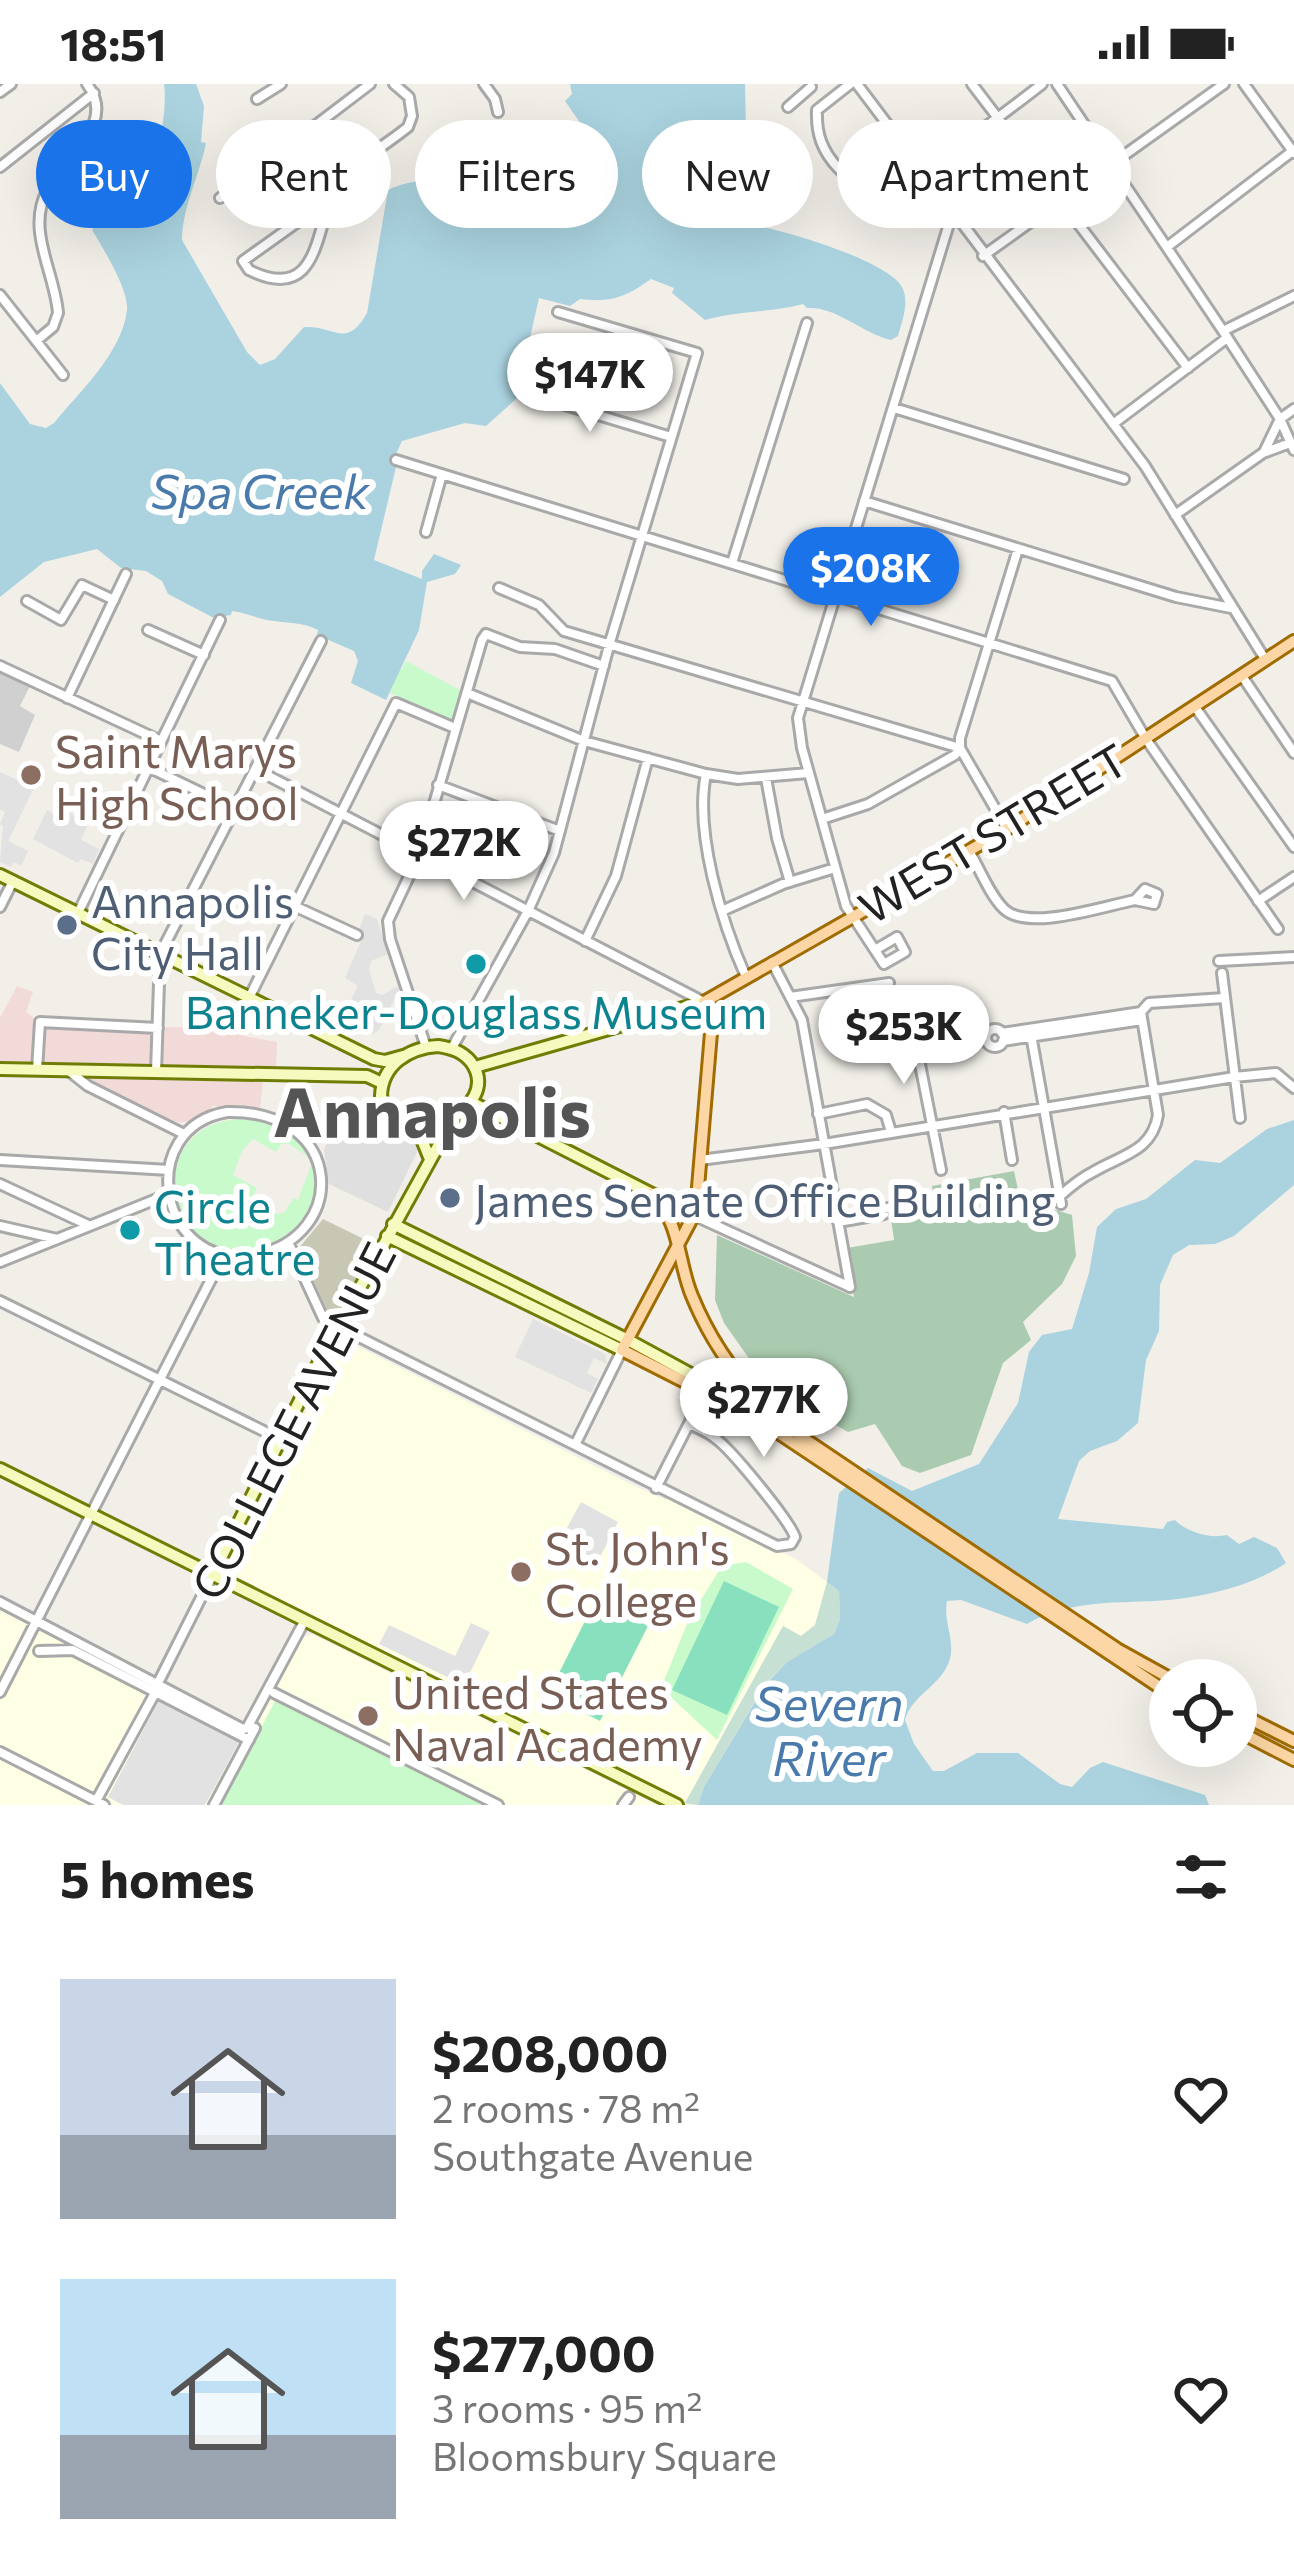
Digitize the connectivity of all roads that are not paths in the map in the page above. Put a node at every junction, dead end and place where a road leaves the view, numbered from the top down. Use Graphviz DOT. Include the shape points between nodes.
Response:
graph roads {
  1 [pos="11,84"];
  2 [pos="87,84"];
  3 [pos="281,84"];
  4 [pos="370,84"];
  5 [pos="394,84"];
  6 [pos="484,84"];
  7 [pos="972,84"];
  8 [pos="1042,84"];
  9 [pos="1058,84"];
  10 [pos="1223,84"];
  11 [pos="1244,84"];
  12 [pos="859,85"];
  13 [pos="811,87"];
  14 [pos="0,92"];
  15 [pos="94,93"];
  16 [pos="256,99"];
  17 [pos="788,107"];
  18 [pos="498,112"];
  19 [pos="997,118"];
  20 [pos="323,120"];
  21 [pos="884,120"];
  22 [pos="994,120"];
  23 [pos="1082,120"];
  24 [pos="391,141"];
  25 [pos="1294,152"];
  26 [pos="1131,153"];
  27 [pos="837,166"];
  28 [pos="0,167"];
  29 [pos="1131,193"];
  30 [pos="328,214"];
  31 [pos="948,228"];
  32 [pos="962,228"];
  33 [pos="1021,228"];
  34 [pos="1080,228"];
  35 [pos="1167,247"];
  36 [pos="983,256"];
  37 [pos="0,296"];
  38 [pos="1294,296"];
  39 [pos="558,312"];
  40 [pos="807,323"];
  41 [pos="1225,335"];
  42 [pos="36,341"];
  43 [pos="1188,368"];
  44 [pos="63,375"];
  45 [pos="522,392"];
  46 [pos="894,408"];
  47 [pos="1294,409"];
  48 [pos="1280,419"];
  49 [pos="1113,424"];
  50 [pos="671,437"];
  51 [pos="1292,447"];
  52 [pos="1263,453"];
  53 [pos="396,460"];
  54 [pos="442,474"];
  55 [pos="1124,479"];
  56 [pos="865,501"];
  57 [pos="1175,515"];
  58 [pos="426,532"];
  59 [pos="643,535"];
  60 [pos="1018,549"];
  61 [pos="731,563"];
  62 [pos="126,574"];
  63 [pos="499,588"];
  64 [pos="835,595"];
  65 [pos="114,600"];
  66 [pos="27,601"];
  67 [pos="1231,608"];
  68 [pos="220,620"];
  69 [pos="148,630"];
  70 [pos="321,641"];
  71 [pos="1294,641"];
  72 [pos="610,642"];
  73 [pos="989,642"];
  74 [pos="204,655"];
  75 [pos="1265,659"];
  76 [pos="0,666"];
  77 [pos="604,666"];
  78 [pos="1241,675"];
  79 [pos="467,693"];
  80 [pos="67,698"];
  81 [pos="803,701"];
  82 [pos="1195,706"];
  83 [pos="455,728"];
  84 [pos="1146,739"];
  85 [pos="161,741"];
  86 [pos="584,741"];
  87 [pos="960,748"];
  88 [pos="1294,753"];
  89 [pos="648,758"];
  90 [pos="148,767"];
  91 [pos="255,769"];
  92 [pos="808,772"];
  93 [pos="706,774"];
  94 [pos="766,778"];
  95 [pos="438,785"];
  96 [pos="233,808"];
  97 [pos="340,815"];
  98 [pos="822,819"];
  99 [pos="1007,829"];
  100 [pos="560,831"];
  101 [pos="1294,847"];
  102 [pos="969,850"];
  103 [pos="418,855"];
  104 [pos="835,868"];
  105 [pos="0,875"];
  106 [pos="1294,877"];
  107 [pos="13,881"];
  108 [pos="790,882"];
  109 [pos="1135,900"];
  110 [pos="1258,901"];
  111 [pos="295,906"];
  112 [pos="0,908"];
  113 [pos="724,910"];
  114 [pos="528,911"];
  115 [pos="78,913"];
  116 [pos="854,916"];
  117 [pos="1278,929"];
  118 [pos="357,935"];
  119 [pos="585,941"];
  120 [pos="875,950"];
  121 [pos="160,954"];
  122 [pos="1294,957"];
  123 [pos="1220,961"];
  124 [pos="772,962"];
  125 [pos="1222,974"];
  126 [pos="746,977"];
  127 [pos="890,983"];
  128 [pos="905,994"];
  129 [pos="790,997"];
  130 [pos="249,998"];
  131 [pos="1224,998"];
  132 [pos="704,1002"];
  133 [pos="1141,1016"];
  134 [pos="158,1028"];
  135 [pos="1031,1033"];
  136 [pos="1003,1037"];
  137 [pos="426,1047"];
  138 [pos="452,1048"];
  139 [pos="403,1056"];
  140 [pos="475,1067"];
  141 [pos="0,1069"];
  142 [pos="37,1070"];
  143 [pos="68,1070"];
  144 [pos="156,1072"];
  145 [pos="1234,1077"];
  146 [pos="382,1083"];
  147 [pos="1294,1088"];
  148 [pos="1154,1089"];
  149 [pos="471,1102"];
  150 [pos="1046,1106"];
  151 [pos="387,1112"];
  152 [pos="1004,1112"];
  153 [pos="818,1114"];
  154 [pos="1240,1118"];
  155 [pos="453,1119"];
  156 [pos="932,1124"];
  157 [pos="409,1125"];
  158 [pos="328,1127"];
  159 [pos="891,1132"];
  160 [pos="184,1133"];
  161 [pos="305,1137"];
  162 [pos="824,1144"];
  163 [pos="317,1154"];
  164 [pos="429,1158"];
  165 [pos="0,1160"];
  166 [pos="700,1160"];
  167 [pos="1012,1160"];
  168 [pos="169,1170"];
  169 [pos="941,1170"];
  170 [pos="0,1184"];
  171 [pos="169,1194"];
  172 [pos="650,1194"];
  173 [pos="908,1204"];
  174 [pos="694,1215"];
  175 [pos="838,1222"];
  176 [pos="90,1225"];
  177 [pos="0,1226"];
  178 [pos="390,1230"];
  179 [pos="56,1239"];
  180 [pos="288,1242"];
  181 [pos="677,1249"];
  182 [pos="223,1256"];
  183 [pos="0,1262"];
  184 [pos="0,1301"];
  185 [pos="323,1318"];
  186 [pos="340,1328"];
  187 [pos="330,1344"];
  188 [pos="625,1345"];
  189 [pos="160,1382"];
  190 [pos="701,1400"];
  191 [pos="689,1424"];
  192 [pos="797,1433"];
  193 [pos="280,1439"];
  194 [pos="575,1445"];
  195 [pos="821,1455"];
  196 [pos="0,1469"];
  197 [pos="660,1490"];
  198 [pos="91,1512"];
  199 [pos="213,1574"];
  200 [pos="0,1602"];
  201 [pos="304,1620"];
  202 [pos="36,1621"];
  203 [pos="1083,1632"];
  204 [pos="39,1651"];
  205 [pos="1149,1667"];
  206 [pos="1149,1679"];
  207 [pos="156,1688"];
  208 [pos="0,1691"];
  209 [pos="274,1693"];
  210 [pos="1257,1722"];
  211 [pos="251,1728"];
  212 [pos="249,1740"];
  213 [pos="1257,1741"];
  214 [pos="1294,1741"];
  215 [pos="0,1752"];
  216 [pos="1294,1760"];
  217 [pos="100,1803"];
  218 [pos="214,1805"];
  219 [pos="498,1805"];
  220 [pos="677,1805"];
  1 -- 14 [label="street"];
  2 -- 15 [label="street"];
  3 -- 16 [label="street"];
  4 -- 20 [label="street"];
  5 -- 24 [label="street" via="411,104 408,127"];
  6 -- 18 [label="street"];
  7 -- 19 [label="street"];
  8 -- 19 [label="street"];
  9 -- 23 [label="street"];
  10 -- 26 [label="street"];
  11 -- 25 [label="street"];
  12 -- 21 [label="street"];
  12 -- 27 [label="street" via="817,110 819,137"];
  13 -- 17 [label="street"];
  15 -- 28 [label="street"];
  15 -- 42 [label="street" via="94,124 47,189 39,214 58,313"];
  19 -- 22 [label="street"];
  25 -- 35 [label="street"];
  29 -- 35 [label="street"];
  30 -- 30 [label="street" via="302,269 276,279 249,271 243,261 305,216"];
  31 -- 46 [label="street"];
  32 -- 36 [label="street"];
  33 -- 36 [label="street"];
  34 -- 43 [label="street"];
  35 -- 41 [label="street"];
  36 -- 49 [label="street"];
  37 -- 42 [label="street"];
  38 -- 41 [label="street"];
  39 -- 50 [label="street" via="697,353"];
  40 -- 61 [label="street"];
  41 -- 43 [label="street"];
  41 -- 48 [label="street"];
  42 -- 44 [label="street"];
  43 -- 49 [label="street"];
  45 -- 50 [label="street"];
  46 -- 55 [label="street"];
  46 -- 56 [label="street"];
  47 -- 48 [label="street"];
  48 -- 51 [label="street"];
  48 -- 52 [label="street"];
  49 -- 57 [label="street"];
  50 -- 59 [label="street"];
  51 -- 52 [label="street"];
  52 -- 57 [label="street"];
  53 -- 54 [label="street"];
  54 -- 58 [label="street"];
  54 -- 59 [label="street"];
  56 -- 60 [label="street"];
  56 -- 64 [label="street"];
  57 -- 67 [label="street"];
  59 -- 61 [label="street"];
  59 -- 72 [label="street"];
  60 -- 67 [label="street"];
  60 -- 73 [label="street"];
  61 -- 64 [label="street"];
  62 -- 65 [label="street"];
  63 -- 72 [label="street" via="539,605 564,631"];
  64 -- 73 [label="street"];
  64 -- 81 [label="street"];
  65 -- 66 [label="street" via="82,586 61,620"];
  65 -- 80 [label="street"];
  67 -- 75 [label="street"];
  68 -- 74 [label="street"];
  69 -- 74 [label="street"];
  70 -- 91 [label="street"];
  71 -- 75 [label="main road, WEST STREET"];
  72 -- 77 [label="street"];
  72 -- 81 [label="street"];
  73 -- 84 [label="street" via="1112,681"];
  73 -- 87 [label="street"];
  74 -- 85 [label="street"];
  75 -- 78 [label="main road, WEST STREET"];
  76 -- 80 [label="street"];
  77 -- 79 [label="street" via="486,634"];
  77 -- 86 [label="street"];
  78 -- 82 [label="main road, WEST STREET"];
  78 -- 88 [label="street"];
  79 -- 83 [label="street"];
  79 -- 86 [label="street"];
  80 -- 85 [label="street"];
  81 -- 87 [label="street"];
  81 -- 92 [label="street" via="798,728"];
  82 -- 84 [label="main road, WEST STREET"];
  82 -- 101 [label="street"];
  83 -- 95 [label="street"];
  83 -- 97 [label="street" via="395,703"];
  84 -- 99 [label="main road, WEST STREET"];
  84 -- 110 [label="street"];
  85 -- 90 [label="street"];
  86 -- 89 [label="street"];
  86 -- 100 [label="street"];
  87 -- 98 [label="street" via="868,804"];
  87 -- 99 [label="street"];
  89 -- 93 [label="street"];
  89 -- 119 [label="street" via="616,876"];
  90 -- 96 [label="street"];
  90 -- 115 [label="street"];
  91 -- 96 [label="street"];
  91 -- 97 [label="street"];
  92 -- 94 [label="street"];
  92 -- 98 [label="street"];
  93 -- 94 [label="street"];
  93 -- 113 [label="street" via="703,810"];
  94 -- 108 [label="street"];
  95 -- 100 [label="street"];
  95 -- 103 [label="street"];
  96 -- 121 [label="street"];
  97 -- 103 [label="street"];
  97 -- 111 [label="street"];
  98 -- 104 [label="street"];
  99 -- 102 [label="main road, WEST STREET"];
  100 -- 114 [label="street"];
  102 -- 109 [label="street" via="998,902 1022,919"];
  102 -- 116 [label="main road, WEST STREET"];
  103 -- 114 [label="street"];
  103 -- 137 [label="street" via="388,929"];
  104 -- 108 [label="street"];
  104 -- 116 [label="street"];
  105 -- 107 [label="main road"];
  106 -- 110 [label="street"];
  107 -- 112 [label="street"];
  107 -- 115 [label="main road"];
  108 -- 113 [label="street"];
  110 -- 117 [label="street"];
  111 -- 118 [label="street"];
  111 -- 130 [label="street"];
  113 -- 126 [label="street"];
  114 -- 119 [label="street"];
  114 -- 138 [label="street"];
  115 -- 121 [label="main road"];
  116 -- 120 [label="street"];
  116 -- 124 [label="main road, WEST STREET"];
  119 -- 132 [label="street"];
  121 -- 130 [label="main road"];
  121 -- 134 [label="street"];
  122 -- 123 [label="street"];
  124 -- 126 [label="main road, WEST STREET"];
  124 -- 129 [label="street"];
  125 -- 131 [label="street"];
  126 -- 132 [label="main road, WEST STREET"];
  127 -- 129 [label="street"];
  128 -- 156 [label="street"];
  129 -- 153 [label="street" via="802,1020"];
  130 -- 139 [label="main road" via="374,1059"];
  131 -- 133 [label="street" via="1149,1003"];
  131 -- 145 [label="street"];
  132 -- 140 [label="main road, WEST STREET"];
  132 -- 166 [label="main road" via="712,1021"];
  133 -- 135 [label="street"];
  133 -- 148 [label="street"];
  134 -- 142 [label="street" via="40,1022"];
  134 -- 144 [label="street"];
  135 -- 136 [label="street"];
  135 -- 150 [label="street"];
  137 -- 138 [label="main road"];
  137 -- 139 [label="main road"];
  138 -- 140 [label="main road"];
  139 -- 146 [label="main road"];
  140 -- 149 [label="main road"];
  141 -- 142 [label="main road"];
  142 -- 143 [label="main road"];
  143 -- 144 [label="main road"];
  143 -- 160 [label="street"];
  144 -- 146 [label="main road" via="368,1076"];
  145 -- 147 [label="street" via="1276,1073"];
  145 -- 148 [label="street"];
  145 -- 154 [label="street"];
  146 -- 151 [label="main road"];
  148 -- 150 [label="street"];
  148 -- 150 [label="street" via="1158,1115 1146,1144 1060,1200"];
  149 -- 155 [label="main road"];
  149 -- 172 [label="main road"];
  150 -- 152 [label="street"];
  151 -- 157 [label="main road"];
  151 -- 158 [label="street"];
  152 -- 156 [label="street"];
  152 -- 167 [label="street"];
  153 -- 159 [label="street" via="867,1104 886,1115"];
  153 -- 162 [label="street"];
  155 -- 157 [label="main road"];
  155 -- 164 [label="main road, COLLEGE AVENUE"];
  156 -- 159 [label="street"];
  156 -- 169 [label="street"];
  157 -- 164 [label="main road"];
  158 -- 161 [label="street"];
  158 -- 163 [label="street"];
  159 -- 162 [label="street"];
  160 -- 161 [label="street" via="210,1116 242,1112"];
  160 -- 168 [label="street"];
  161 -- 163 [label="street"];
  162 -- 166 [label="street"];
  162 -- 175 [label="street"];
  163 -- 180 [label="street" via="316,1205"];
  164 -- 178 [label="main road, COLLEGE AVENUE"];
  165 -- 168 [label="street"];
  166 -- 174 [label="main road"];
  168 -- 171 [label="street"];
  170 -- 176 [label="street"];
  171 -- 176 [label="street"];
  171 -- 182 [label="street" via="181,1227"];
  172 -- 174 [label="main road"];
  172 -- 181 [label="main road" via="669,1211"];
  173 -- 175 [label="street"];
  174 -- 175 [label="street" via="850,1287"];
  174 -- 181 [label="main road"];
  176 -- 179 [label="street"];
  177 -- 179 [label="street"];
  178 -- 186 [label="main road, COLLEGE AVENUE"];
  178 -- 188 [label="main road"];
  179 -- 183 [label="street"];
  180 -- 182 [label="street" via="252,1256"];
  180 -- 185 [label="street"];
  181 -- 188 [label="main road"];
  181 -- 192 [label="main road" via="723,1355"];
  182 -- 189 [label="street"];
  184 -- 189 [label="street"];
  185 -- 186 [label="street"];
  185 -- 187 [label="street"];
  186 -- 187 [label="main road, COLLEGE AVENUE"];
  186 -- 194 [label="street"];
  187 -- 193 [label="main road, COLLEGE AVENUE"];
  188 -- 192 [label="main road"];
  188 -- 194 [label="street"];
  188 -- 195 [label="main road"];
  189 -- 193 [label="street"];
  189 -- 198 [label="street"];
  190 -- 191 [label="street"];
  191 -- 197 [label="street"];
  191 -- 197 [label="street" via="716,1438 793,1528 794,1541 777,1546"];
  192 -- 195 [label="main road"];
  193 -- 199 [label="main road, COLLEGE AVENUE"];
  194 -- 197 [label="street"];
  195 -- 203 [label="main road"];
  196 -- 198 [label="main road"];
  198 -- 199 [label="main road"];
  198 -- 202 [label="street"];
  199 -- 201 [label="main road"];
  199 -- 207 [label="street, COLLEGE AVENUE"];
  200 -- 202 [label="street"];
  201 -- 211 [label="street"];
  201 -- 220 [label="main road"];
  202 -- 207 [label="street"];
  202 -- 208 [label="street"];
  203 -- 205 [label="main road"];
  203 -- 206 [label="main road"];
  204 -- 207 [label="street" via="73,1650"];
  207 -- 211 [label="street"];
  207 -- 212 [label="street"];
  207 -- 217 [label="street, COLLEGE AVENUE"];
  209 -- 219 [label="street"];
  210 -- 214 [label="main road"];
  211 -- 212 [label="street"];
  212 -- 218 [label="street"];
  213 -- 216 [label="main road"];
  215 -- 217 [label="street"];
}
